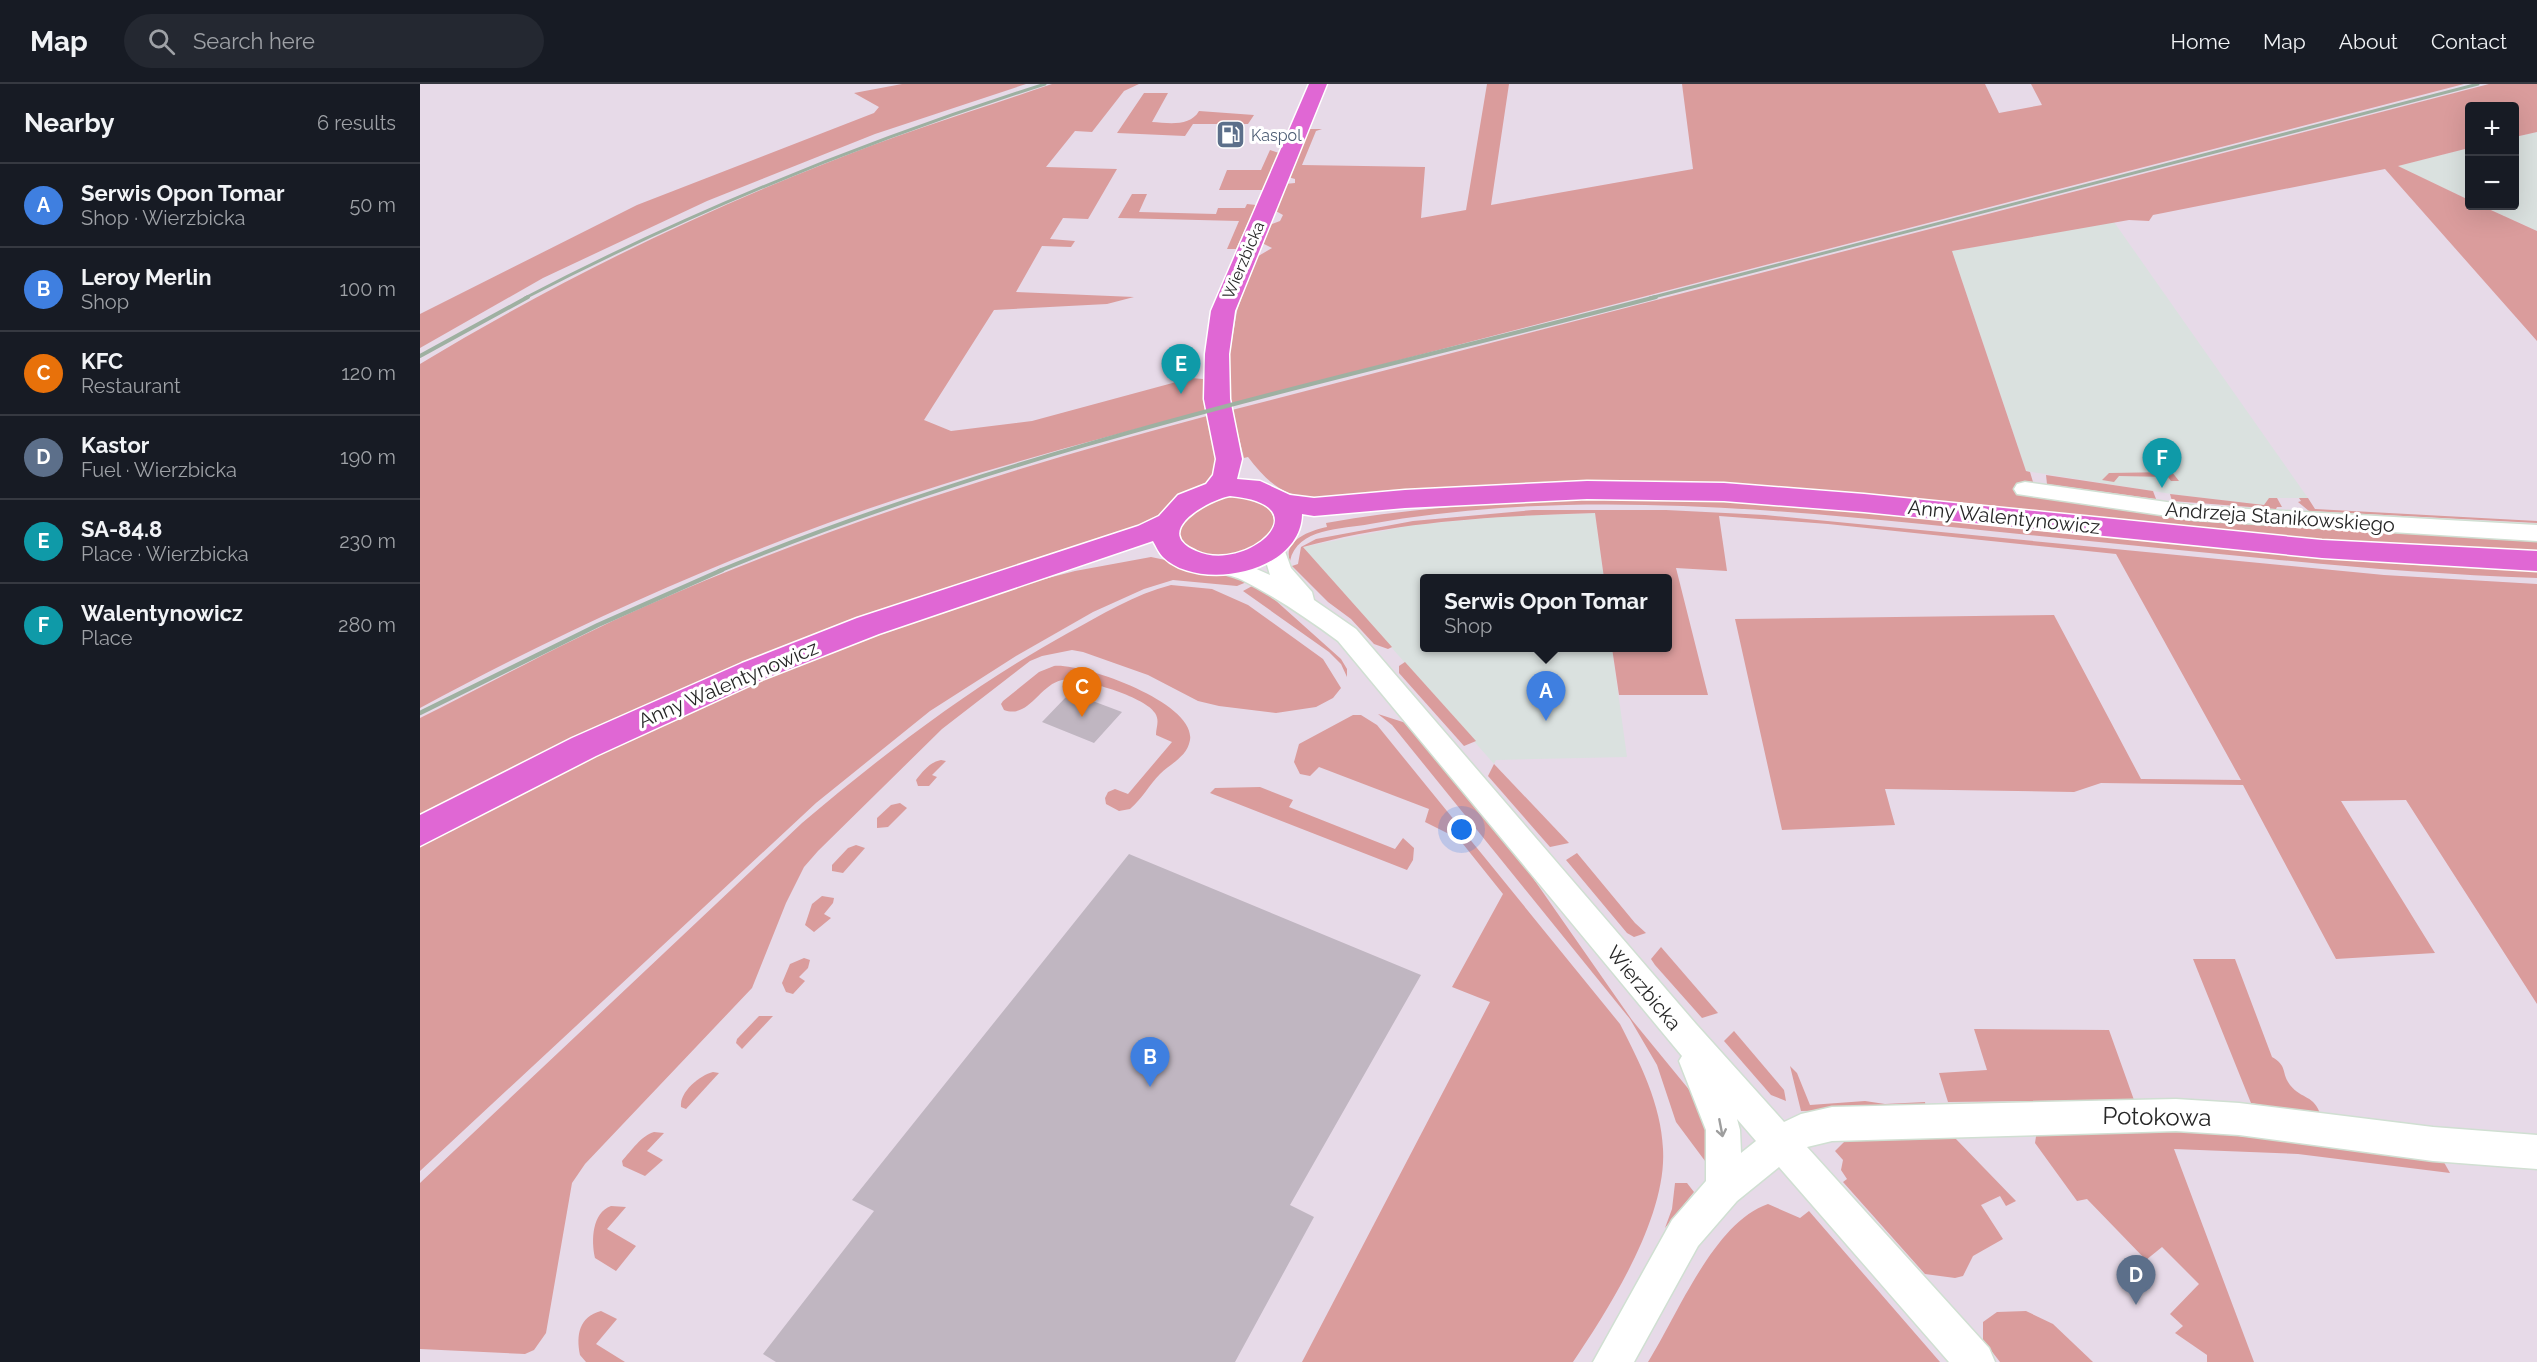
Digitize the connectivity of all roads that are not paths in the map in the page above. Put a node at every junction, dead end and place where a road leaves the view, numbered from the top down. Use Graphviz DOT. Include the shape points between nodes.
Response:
graph roads {
  1 [pos="1318,84"];
  2 [pos="1228,446"];
  3 [pos="1216,489"];
  4 [pos="2025,489"];
  5 [pos="1257,490"];
  6 [pos="1471,496"];
  7 [pos="1282,503"];
  8 [pos="1167,523"];
  9 [pos="2537,533"];
  10 [pos="1281,540"];
  11 [pos="1178,553"];
  12 [pos="2537,561"];
  13 [pos="1226,565"];
  14 [pos="1049,568"];
  15 [pos="1316,612"];
  16 [pos="420,832"];
  17 [pos="1684,1035"];
  18 [pos="1780,1144"];
  19 [pos="2537,1152"];
  20 [pos="1724,1188"];
  21 [pos="1613,1362"];
  22 [pos="1974,1362"];
  1 -- 2 [label="main road, Wierzbicka" via="1223,310 1217,354 1217,399"];
  2 -- 3 [label="main road, Wierzbicka" via="1226,476"];
  2 -- 5 [label="main road, Wierzbicka"];
  3 -- 5 [label="main road"];
  3 -- 8 [label="main road" via="1184,502"];
  4 -- 9 [label="street, Andrzeja Stanikowskiego" via="2195,513"];
  5 -- 7 [label="main road"];
  6 -- 7 [label="main road, Anny Walentynowicz" via="1306,507"];
  6 -- 10 [label="main road, Anny Walentynowicz" via="1326,519"];
  6 -- 12 [label="main road, Anny Walentynowicz" via="1587,490 1755,494 2322,549"];
  7 -- 10 [label="main road" via="1290,519"];
  8 -- 11 [label="main road" via="1167,537"];
  8 -- 14 [label="main road, Anny Walentynowicz" via="1145,535"];
  10 -- 13 [label="main road" via="1256,558"];
  10 -- 15 [label="street, Wierzbicka" via="1280,570"];
  11 -- 13 [label="main road" via="1203,564"];
  11 -- 14 [label="main road, Anny Walentynowicz" via="1141,553"];
  13 -- 15 [label="street, Wierzbicka" via="1250,574"];
  14 -- 16 [label="main road, Anny Walentynowicz" via="927,606 758,669 609,735"];
  15 -- 17 [label="street, Wierzbicka" via="1347,635"];
  17 -- 18 [label="street, Wierzbicka"];
  17 -- 20 [label="street, one-way" via="1723,1130"];
  18 -- 19 [label="street, Potokowa" via="1801,1131 1832,1124 2176,1115"];
  18 -- 20 [label="street, Potokowa"];
  18 -- 22 [label="street, Wierzbicka"];
  20 -- 21 [label="street, Potokowa" via="1685,1233"];
}
